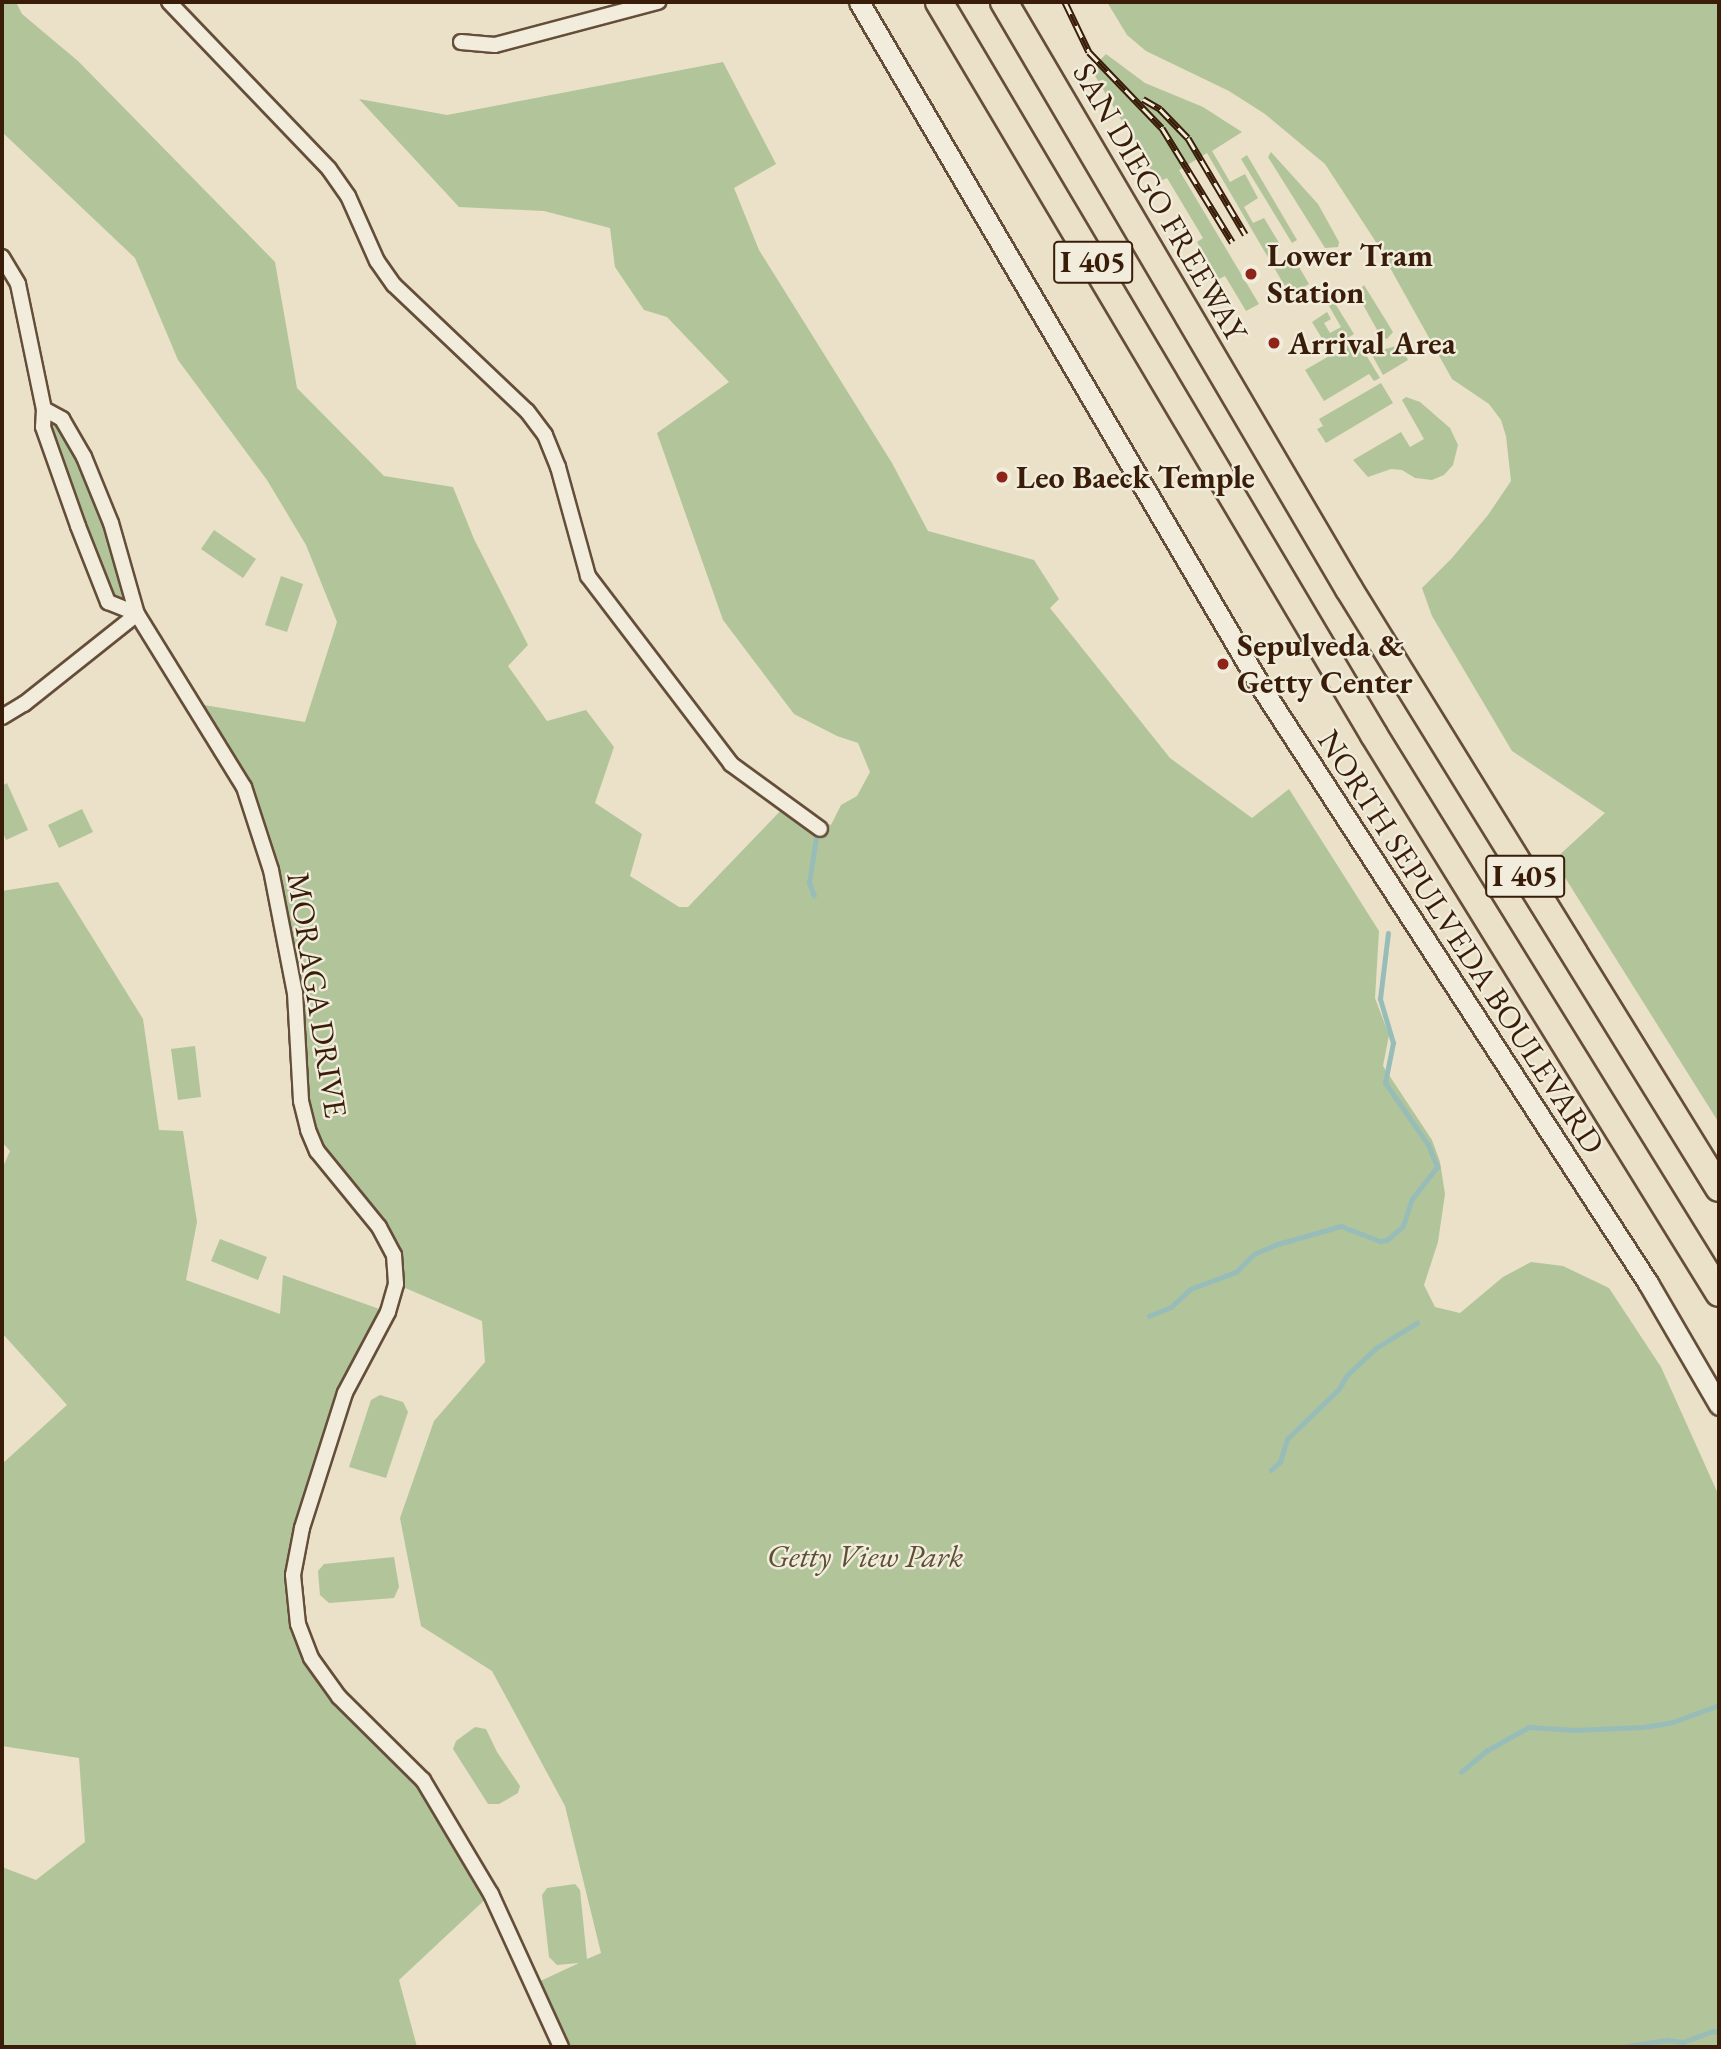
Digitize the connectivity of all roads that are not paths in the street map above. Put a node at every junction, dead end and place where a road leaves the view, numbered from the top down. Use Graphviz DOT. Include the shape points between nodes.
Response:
graph roads {
  1 [pos="169,2"];
  2 [pos="658,2"];
  3 [pos="859,2"];
  4 [pos="939,2"];
  5 [pos="1004,2"];
  6 [pos="461,42"];
  7 [pos="2,257"];
  8 [pos="44,409"];
  9 [pos="137,614"];
  10 [pos="2,717"];
  11 [pos="820,829"];
  12 [pos="1719,1188"];
  13 [pos="1719,1293"];
  14 [pos="1719,1405"];
  15 [pos="561,2047"];
  1 -- 11 [label="street" via="329,169 394,285 527,411 545,435 588,576 731,764"];
  2 -- 6 [label="street" via="495,45"];
  3 -- 14 [label="main road, NORTH SEPULVEDA BOULEVARD" via="1261,687 1648,1283"];
  4 -- 13 [label="highway, I 405" via="1381,746"];
  5 -- 12 [label="highway, SAN DIEGO FREEWAY / I 405" via="1293,495"];
  7 -- 8 [label="street" via="18,284"];
  8 -- 9 [label="street, MORAGA DRIVE" via="62,419 84,457 111,523"];
  8 -- 9 [label="street" via="43,427 107,602"];
  9 -- 10 [label="street"];
  9 -- 15 [label="street, MORAGA DRIVE" via="244,787 271,870 295,993 301,1101 308,1130 317,1151 379,1227 394,1255 396,1284 388,1312 345,1393 302,1528 293,1575 298,1624 311,1658 338,1697 423,1780 491,1894"];
}
